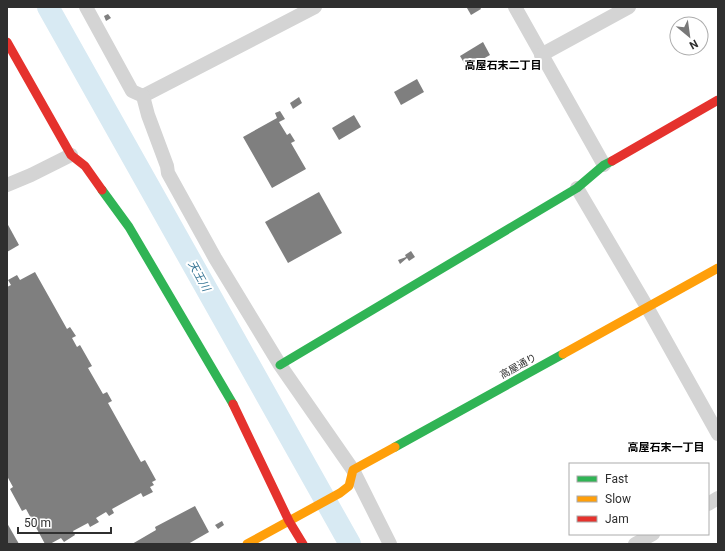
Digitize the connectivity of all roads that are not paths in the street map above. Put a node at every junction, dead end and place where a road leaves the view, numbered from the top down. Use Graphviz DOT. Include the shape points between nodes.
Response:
graph roads {
  1 [pos="86,7"];
  2 [pos="315,7"];
  3 [pos="515,7"];
  4 [pos="629,7"];
  5 [pos="7,42"];
  6 [pos="541,55"];
  7 [pos="143,96"];
  8 [pos="718,100"];
  9 [pos="71,155"];
  10 [pos="604,165"];
  11 [pos="7,185"];
  12 [pos="577,188"];
  13 [pos="718,268"];
  14 [pos="648,307"];
  15 [pos="280,365"];
  16 [pos="718,434"];
  17 [pos="353,470"];
  18 [pos="718,498"];
  19 [pos="709,503"];
  20 [pos="289,521"];
  21 [pos="651,535"];
  22 [pos="247,544"];
  23 [pos="303,544"];
  24 [pos="390,544"];
  25 [pos="634,544"];
  1 -- 7 [label="street" via="132,91"];
  2 -- 7 [label="street"];
  3 -- 6 [label="street"];
  4 -- 6 [label="street"];
  5 -- 9 [label="street"];
  6 -- 10 [label="street"];
  7 -- 15 [label="street" via="168,173 215,258"];
  8 -- 10 [label="street"];
  9 -- 11 [label="street"];
  9 -- 20 [label="street" via="86,166 129,227 230,400"];
  10 -- 12 [label="street"];
  12 -- 14 [label="street"];
  12 -- 15 [label="street"];
  13 -- 14 [label="street, 高屋通り"];
  14 -- 16 [label="street"];
  14 -- 17 [label="street, 高屋通り"];
  15 -- 17 [label="street"];
  17 -- 20 [label="street" via="349,486"];
  17 -- 24 [label="street"];
  18 -- 19 [label="street"];
  20 -- 22 [label="street"];
  20 -- 23 [label="street"];
  21 -- 25 [label="street"];
}
